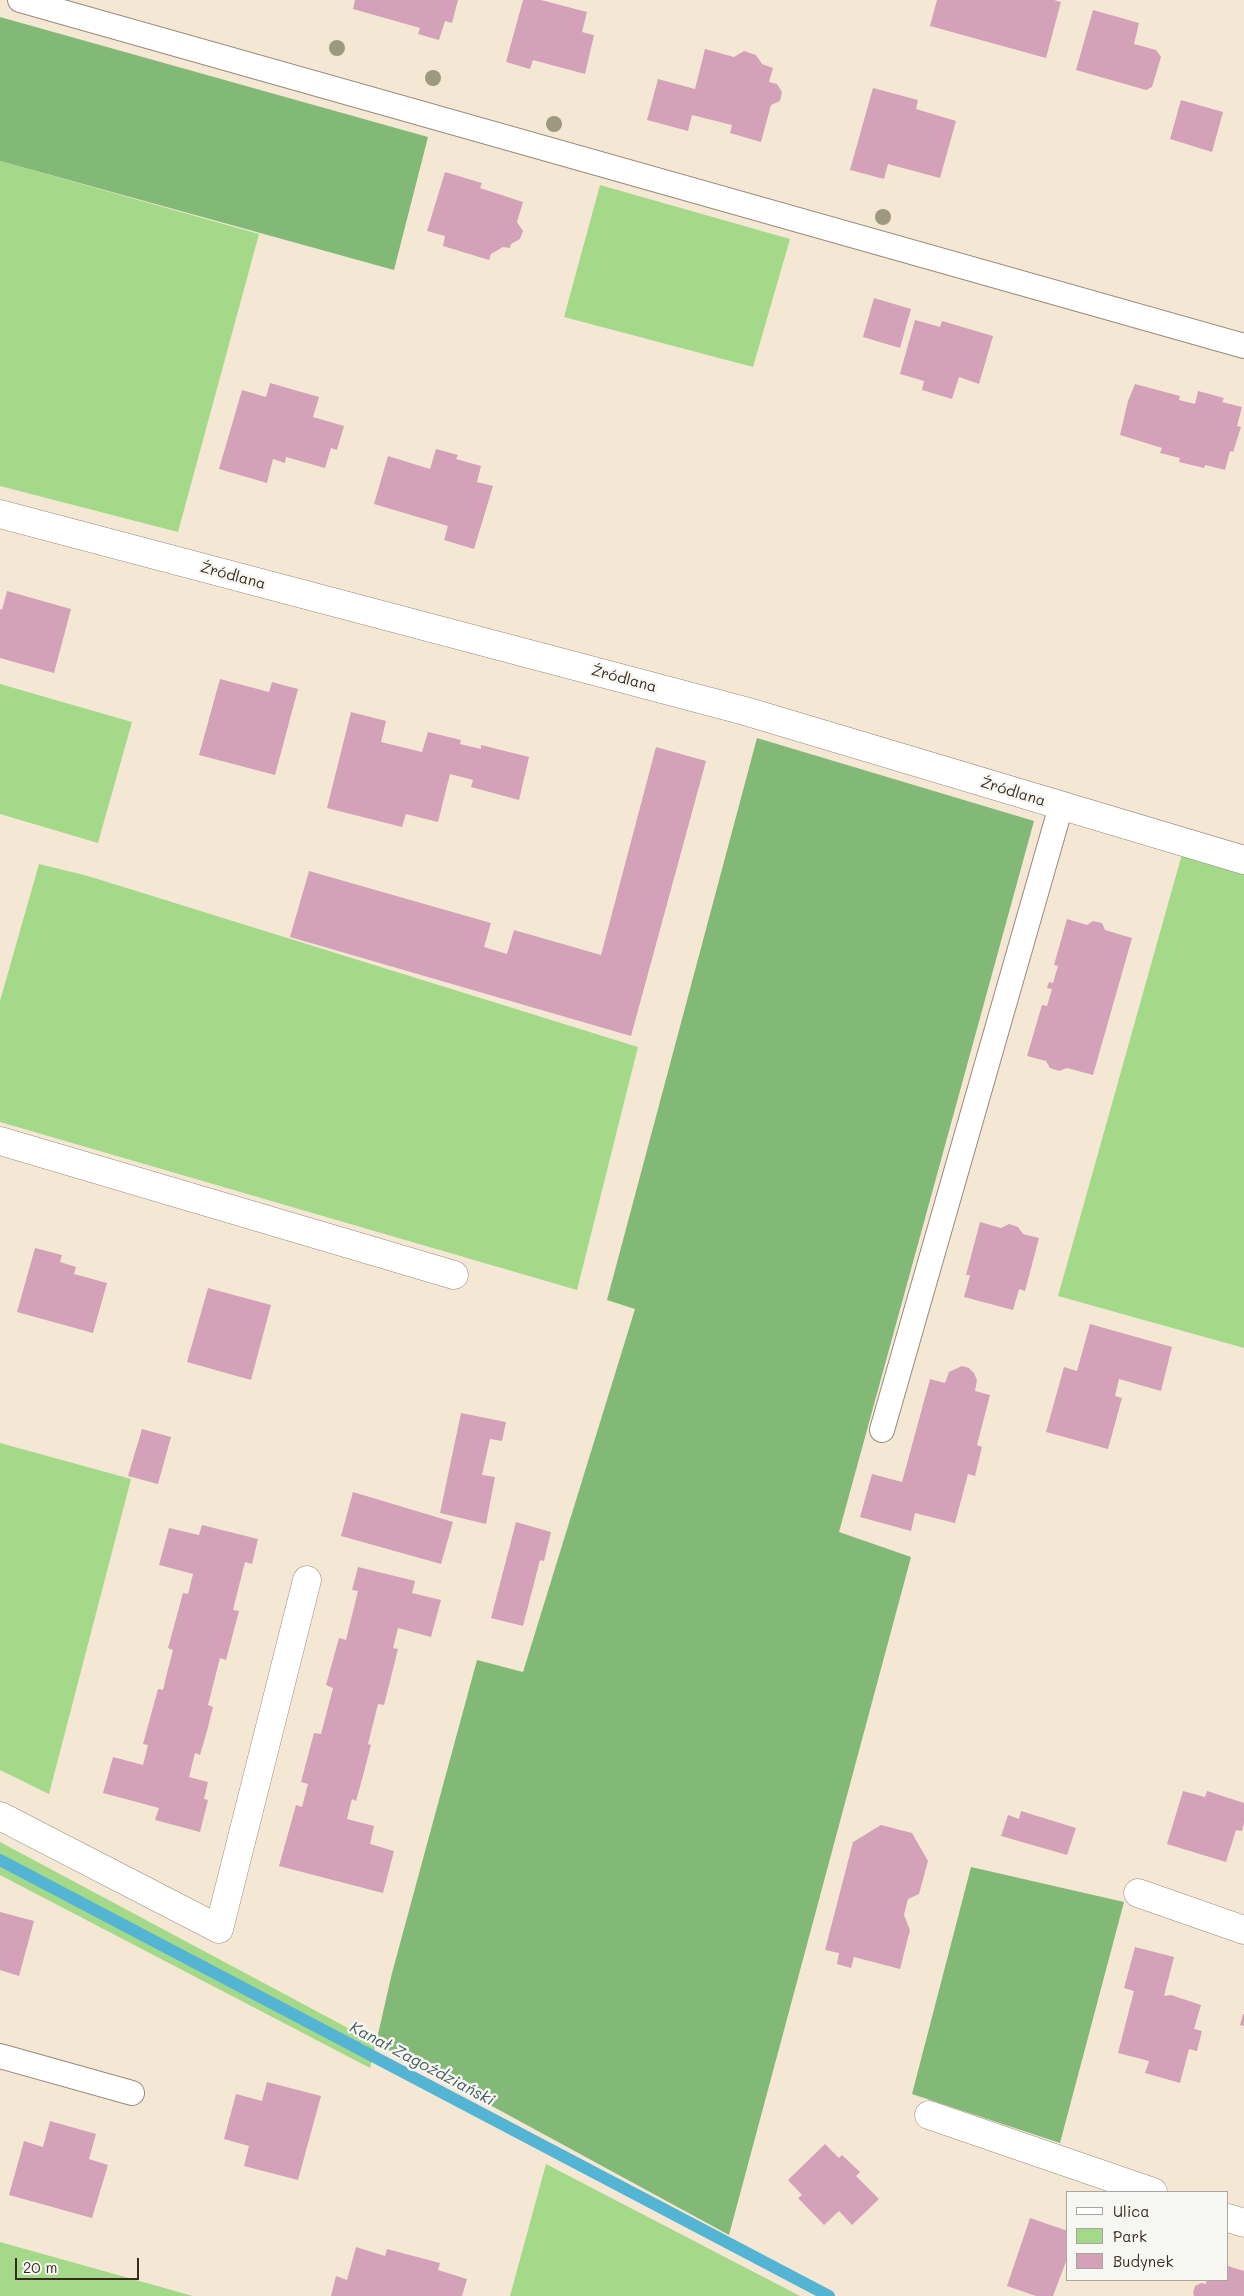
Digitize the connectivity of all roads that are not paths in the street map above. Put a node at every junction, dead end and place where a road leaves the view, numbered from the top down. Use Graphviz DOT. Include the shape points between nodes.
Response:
graph roads {
  1 [pos="20,0"];
  2 [pos="1244,346"];
  3 [pos="0,514"];
  4 [pos="1061,806"];
  5 [pos="1244,860"];
  6 [pos="0,1140"];
  7 [pos="454,1275"];
  8 [pos="882,1430"];
  9 [pos="307,1580"];
  10 [pos="0,1816"];
  11 [pos="1138,1893"];
  12 [pos="1244,1930"];
  13 [pos="0,2056"];
  14 [pos="132,2093"];
  15 [pos="929,2115"];
  16 [pos="1150,2191"];
  17 [pos="1229,2218"];
  18 [pos="1244,2224"];
  1 -- 2 [label="lane"];
  3 -- 4 [label="street, Źródlana" via="745,711"];
  4 -- 5 [label="street, Źródlana"];
  4 -- 8 [label="lane"];
  6 -- 7 [label="street"];
  9 -- 10 [label="street" via="219,1929"];
  11 -- 12 [label="street"];
  13 -- 14 [label="lane"];
  15 -- 16 [label="street"];
  17 -- 18 [label="street"];
}
